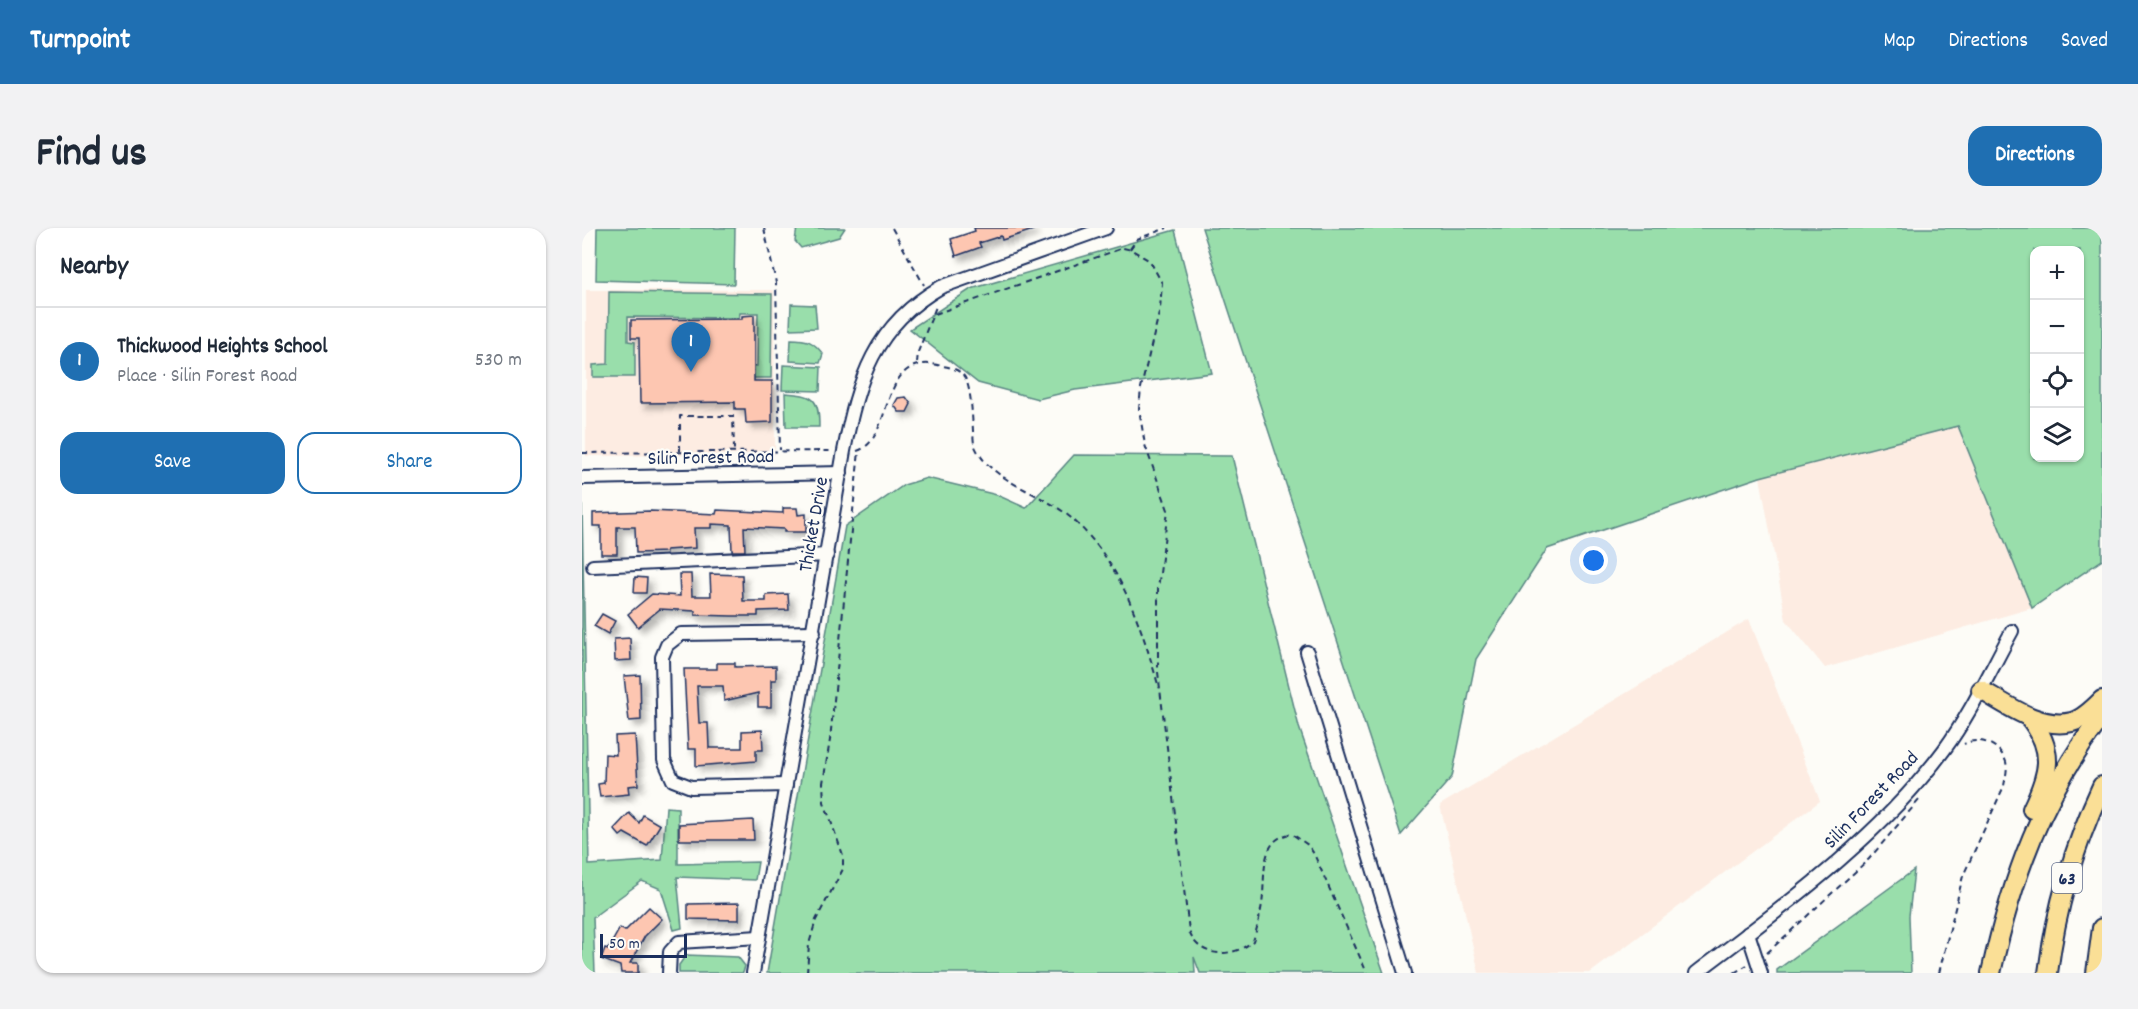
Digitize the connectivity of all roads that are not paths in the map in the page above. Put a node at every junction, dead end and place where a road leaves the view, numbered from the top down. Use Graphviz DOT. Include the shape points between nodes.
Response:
graph roads {
  1 [pos="1106,228"];
  2 [pos="841,473"];
  3 [pos="582,478"];
  4 [pos="827,555"];
  5 [pos="593,566"];
  6 [pos="2012,631"];
  7 [pos="813,632"];
  8 [pos="1307,652"];
  9 [pos="1980,690"];
  10 [pos="2102,700"];
  11 [pos="2102,716"];
  12 [pos="2029,717"];
  13 [pos="786,785"];
  14 [pos="2102,786"];
  15 [pos="2102,928"];
  16 [pos="1748,933"];
  17 [pos="759,937"];
  18 [pos="669,973"];
  19 [pos="753,973"];
  20 [pos="1405,973"];
  21 [pos="1696,973"];
  22 [pos="1761,973"];
  23 [pos="1990,973"];
  24 [pos="2048,973"];
  25 [pos="2096,973"];
  1 -- 2 [label="street, Thicket Drive" via="962,277 940,286 909,308 888,330 869,362 854,402"];
  2 -- 3 [label="street, Silin Forest Road"];
  2 -- 4 [label="street, Thicket Drive"];
  4 -- 5 [label="street"];
  4 -- 7 [label="street, Thicket Drive"];
  6 -- 9 [label="street, Silin Forest Road"];
  7 -- 13 [label="street, Thicket Drive"];
  7 -- 13 [label="street" via="681,634 667,645 662,657 664,760 673,780 691,787"];
  8 -- 20 [label="street"];
  9 -- 12 [label="highway"];
  9 -- 16 [label="street, Silin Forest Road" via="1943,751 1902,798 1849,851"];
  10 -- 12 [label="highway" via="2072,722"];
  11 -- 23 [label="highway" via="2029,839 2001,924"];
  12 -- 23 [label="highway" via="2045,743 2048,768 2000,900"];
  13 -- 17 [label="street, Thicket Drive"];
  14 -- 24 [label="highway, 63" via="2074,855 2053,933"];
  15 -- 25 [label="highway"];
  16 -- 21 [label="street, Silin Forest Road"];
  16 -- 22 [label="street"];
  17 -- 18 [label="street" via="679,942 670,952"];
  17 -- 19 [label="street, Thicket Drive"];
}
